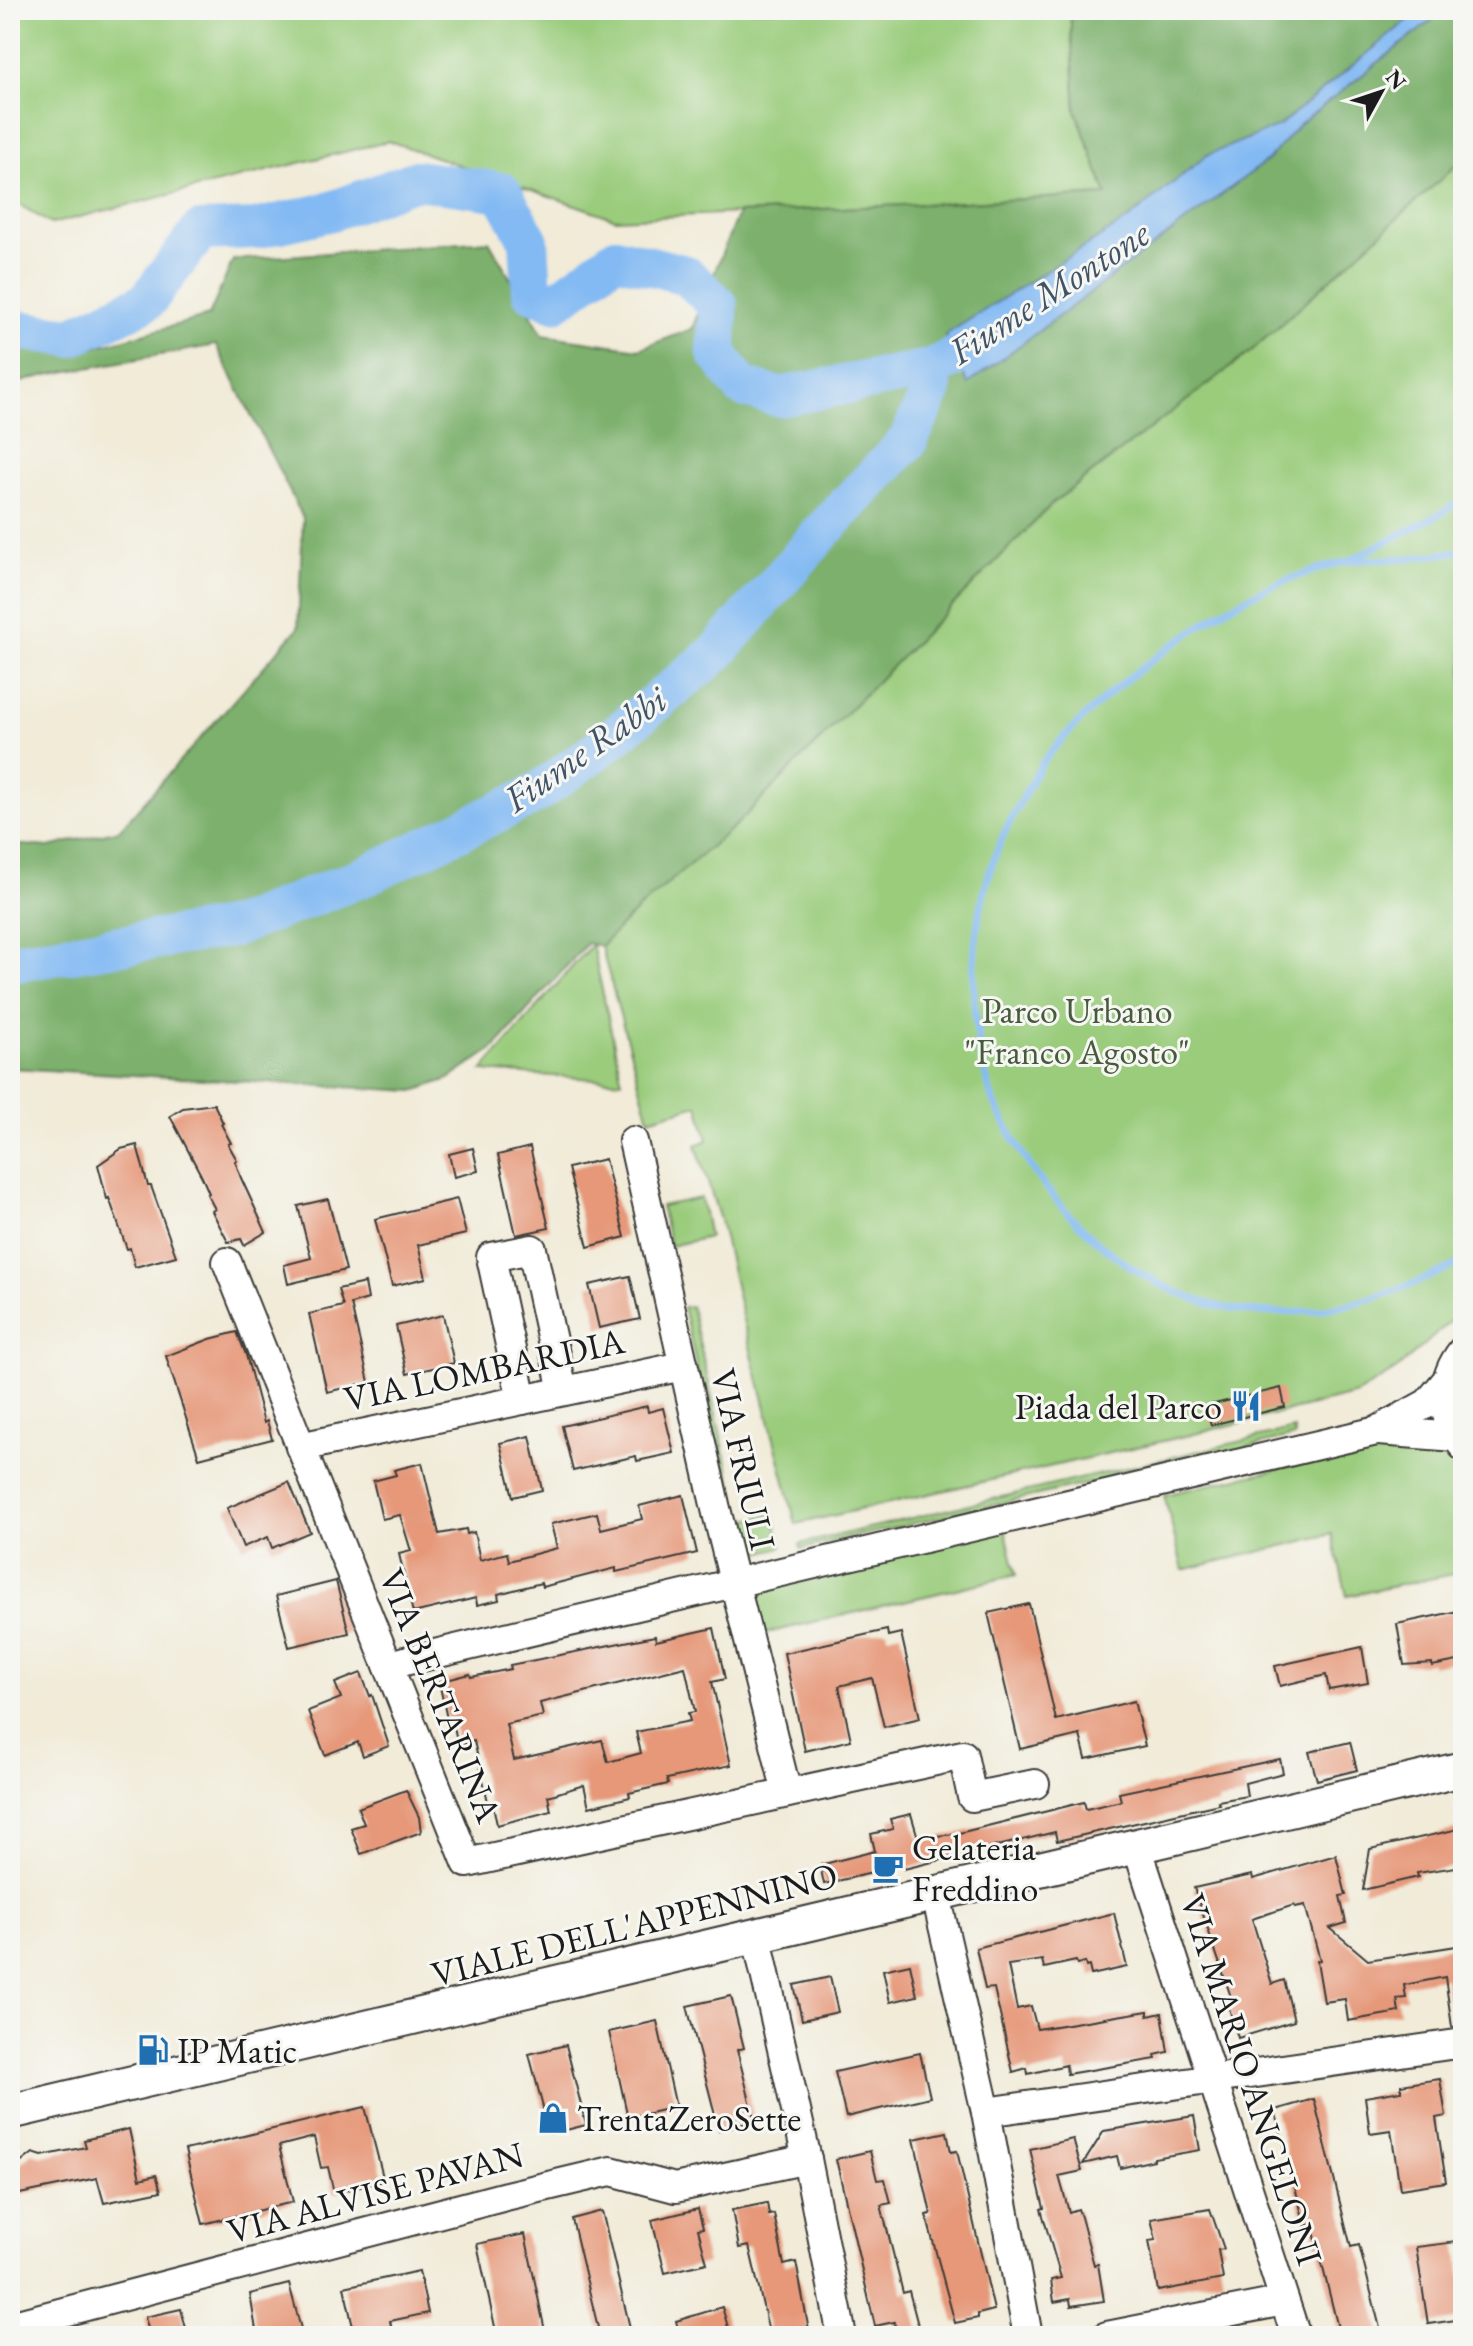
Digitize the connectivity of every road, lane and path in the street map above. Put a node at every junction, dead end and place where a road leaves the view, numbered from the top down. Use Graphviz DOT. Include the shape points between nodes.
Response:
graph roads {
  1 [pos="633,1141"];
  2 [pos="227,1262"];
  3 [pos="1463,1350"];
  4 [pos="683,1366"];
  5 [pos="1447,1380"];
  6 [pos="563,1391"];
  7 [pos="522,1400"];
  8 [pos="1377,1431"];
  9 [pos="1459,1441"];
  10 [pos="300,1447"];
  11 [pos="734,1582"];
  12 [pos="388,1665"];
  13 [pos="1463,1769"];
  14 [pos="1035,1784"];
  15 [pos="787,1793"];
  16 [pos="1139,1845"];
  17 [pos="939,1892"];
  18 [pos="756,1934"];
  19 [pos="1463,2043"];
  20 [pos="1211,2079"];
  21 [pos="10,2112"];
  22 [pos="986,2112"];
  23 [pos="807,2159"];
  24 [pos="1284,2301"];
  25 [pos="10,2326"];
  26 [pos="842,2336"];
  27 [pos="1028,2336"];
  28 [pos="1107,2336"];
  29 [pos="1296,2336"];
  1 -- 4 [label="street, VIA FRIULI"];
  2 -- 10 [label="street, VIA BERTARINA"];
  3 -- 5 [label="street"];
  4 -- 6 [label="street, VIA LOMBARDIA"];
  4 -- 11 [label="street, VIA FRIULI"];
  5 -- 8 [label="street" via="1428,1403"];
  5 -- 9 [label="street" via="1448,1419"];
  6 -- 7 [label="street, VIA LOMBARDIA"];
  6 -- 7 [label="street" via="532,1249 491,1257"];
  7 -- 10 [label="street, VIA LOMBARDIA"];
  8 -- 9 [label="street"];
  8 -- 11 [label="street"];
  10 -- 12 [label="street, VIA BERTARINA"];
  11 -- 12 [label="street"];
  11 -- 15 [label="street, VIA FRIULI"];
  12 -- 15 [label="street, VIA BERTARINA" via="467,1863"];
  13 -- 16 [label="main road, VIALE DELL'APPENNINO"];
  14 -- 15 [label="street, VIA BERTARINA" via="972,1797 963,1755"];
  16 -- 17 [label="main road, VIALE DELL'APPENNINO"];
  16 -- 20 [label="street, VIA MARIO ANGELONI"];
  17 -- 18 [label="main road, VIALE DELL'APPENNINO"];
  17 -- 22 [label="street"];
  18 -- 21 [label="main road, VIALE DELL'APPENNINO"];
  18 -- 23 [label="street"];
  19 -- 20 [label="street"];
  20 -- 22 [label="street"];
  20 -- 24 [label="street, VIA MARIO ANGELONI"];
  22 -- 27 [label="street"];
  23 -- 25 [label="street, VIA ALVISE PAVAN" via="675,2188 611,2171"];
  23 -- 26 [label="street"];
  24 -- 28 [label="street"];
  24 -- 29 [label="street, VIA MARIO ANGELONI"];
}
